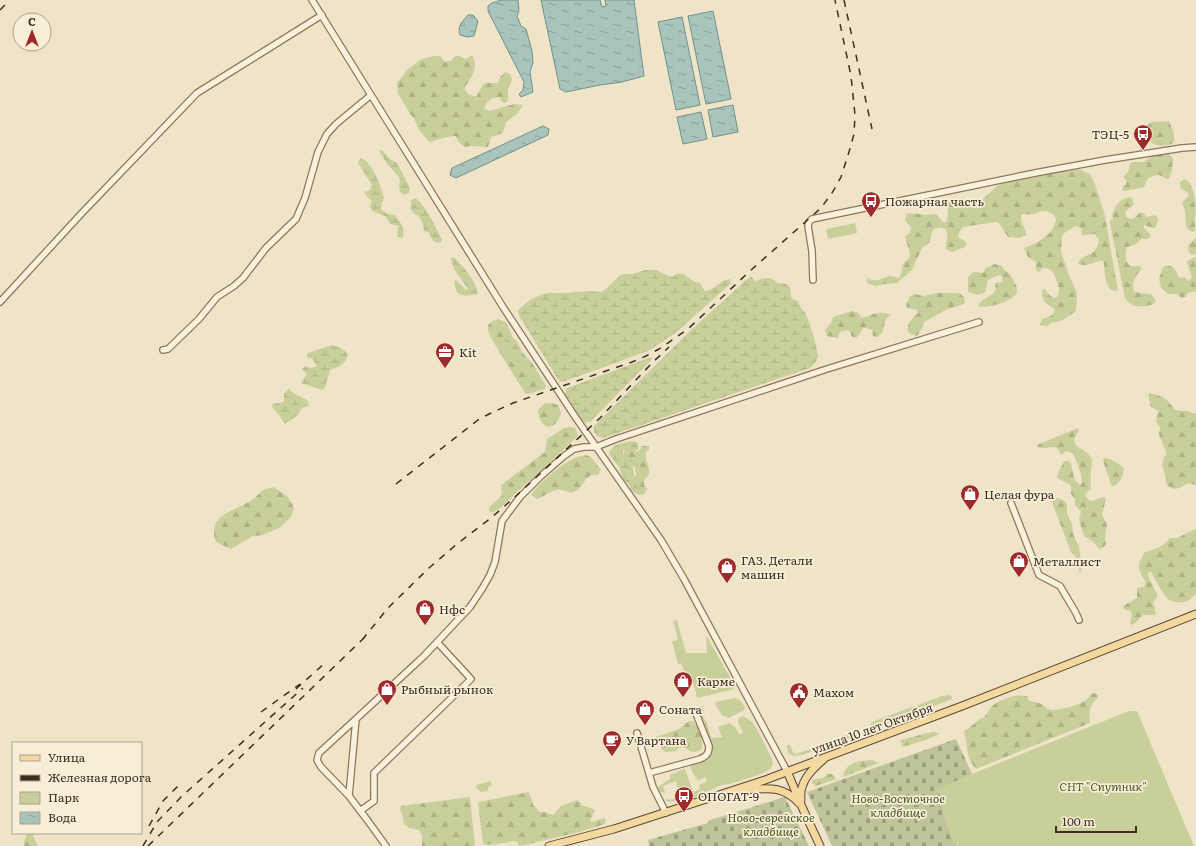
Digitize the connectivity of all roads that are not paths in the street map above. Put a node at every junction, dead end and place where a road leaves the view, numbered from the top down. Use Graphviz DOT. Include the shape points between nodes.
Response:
graph roads {
  1 [pos="312,0"];
  2 [pos="322,15"];
  3 [pos="370,95"];
  4 [pos="1196,147"];
  5 [pos="813,280"];
  6 [pos="0,302"];
  7 [pos="978,322"];
  8 [pos="163,350"];
  9 [pos="596,447"];
  10 [pos="1011,503"];
  11 [pos="1196,614"];
  12 [pos="1079,620"];
  13 [pos="437,642"];
  14 [pos="695,711"];
  15 [pos="356,719"];
  16 [pos="637,733"];
  17 [pos="833,754"];
  18 [pos="787,771"];
  19 [pos="649,773"];
  20 [pos="733,791"];
  21 [pos="349,796"];
  22 [pos="802,806"];
  23 [pos="360,811"];
  24 [pos="666,813"];
  25 [pos="386,846"];
  26 [pos="549,846"];
  27 [pos="820,846"];
  1 -- 2 [label="street"];
  2 -- 3 [label="street"];
  2 -- 6 [label="street" via="197,93"];
  3 -- 8 [label="street" via="327,134 318,152 296,219 266,248 243,278 217,297 194,324 168,349"];
  3 -- 9 [label="street" via="503,306"];
  4 -- 5 [label="street" via="1105,160 812,219 808,226"];
  7 -- 9 [label="street" via="827,369"];
  9 -- 13 [label="street" via="574,449 520,497 502,521 495,562 482,589 470,607"];
  9 -- 18 [label="street" via="661,540 684,579"];
  10 -- 12 [label="street" via="1039,575 1060,586"];
  11 -- 17 [label="main road, улица 10 лет Октября"];
  13 -- 15 [label="street"];
  13 -- 23 [label="street" via="471,679 374,773 374,801"];
  14 -- 19 [label="street" via="709,746 706,756"];
  15 -- 21 [label="street"];
  15 -- 21 [label="street" via="319,753 318,760 321,767"];
  16 -- 19 [label="street"];
  17 -- 18 [label="main road, улица 10 лет Октября"];
  17 -- 22 [label="main road" via="813,768 804,780"];
  18 -- 20 [label="main road, улица 10 лет Октября"];
  18 -- 22 [label="main road"];
  19 -- 24 [label="street"];
  20 -- 22 [label="main road" via="778,789 789,793"];
  20 -- 24 [label="main road, улица 10 лет Октября"];
  21 -- 23 [label="street"];
  22 -- 27 [label="main road"];
  23 -- 25 [label="street"];
  24 -- 26 [label="main road, улица 10 лет Октября"];
}
